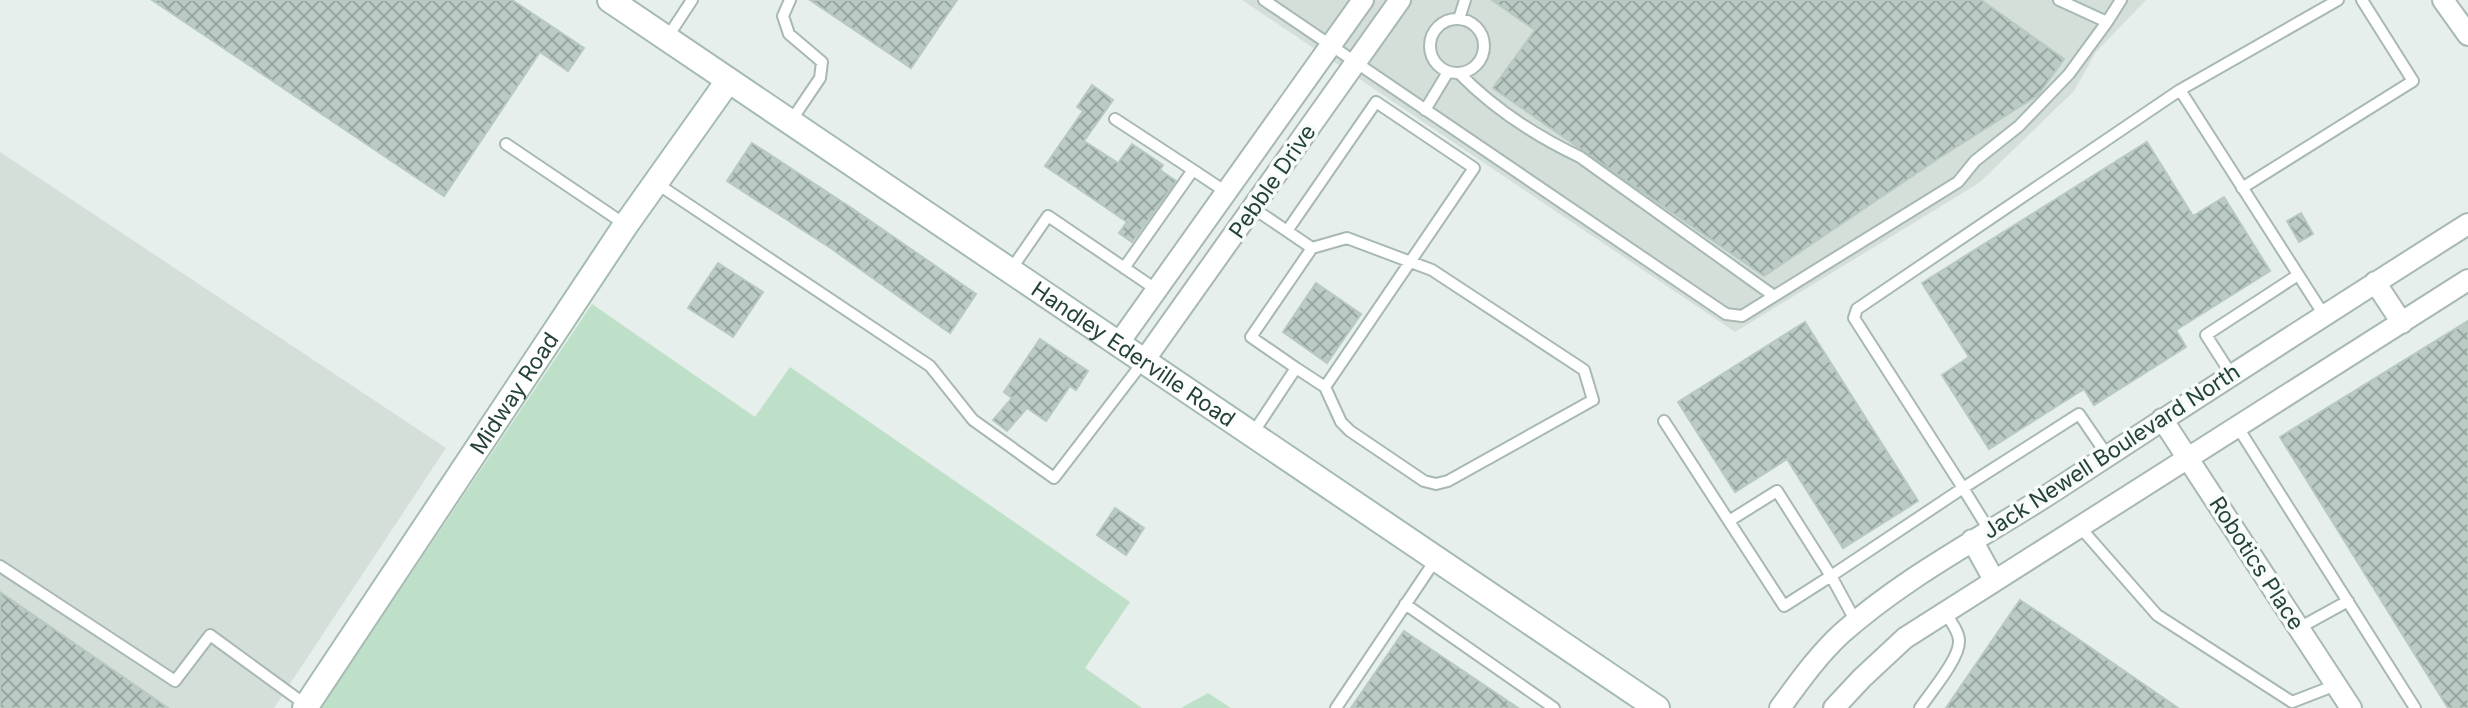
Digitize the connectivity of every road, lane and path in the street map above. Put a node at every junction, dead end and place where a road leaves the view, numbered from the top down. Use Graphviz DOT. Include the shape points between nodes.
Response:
graph roads {
  1 [pos="610,0"];
  2 [pos="692,0"];
  3 [pos="790,0"];
  4 [pos="1264,0"];
  5 [pos="1363,0"];
  6 [pos="1400,0"];
  7 [pos="1465,0"];
  8 [pos="2059,0"];
  9 [pos="2121,0"];
  10 [pos="2338,0"];
  11 [pos="2362,0"];
  12 [pos="2443,0"];
  13 [pos="1459,19"];
  14 [pos="2107,22"];
  15 [pos="2468,35"];
  16 [pos="666,39"];
  17 [pos="1331,45"];
  18 [pos="1355,63"];
  19 [pos="1454,73"];
  20 [pos="728,81"];
  21 [pos="2180,90"];
  22 [pos="1425,110"];
  23 [pos="1115,119"];
  24 [pos="790,123"];
  25 [pos="506,144"];
  26 [pos="1249,160"];
  27 [pos="1193,170"];
  28 [pos="1275,177"];
  29 [pos="656,183"];
  30 [pos="2242,188"];
  31 [pos="1226,192"];
  32 [pos="1253,208"];
  33 [pos="2468,224"];
  34 [pos="626,225"];
  35 [pos="1287,231"];
  36 [pos="1188,246"];
  37 [pos="1312,248"];
  38 [pos="1411,261"];
  39 [pos="1214,263"];
  40 [pos="1124,268"];
  41 [pos="1010,272"];
  42 [pos="2298,275"];
  43 [pos="2468,280"];
  44 [pos="2375,282"];
  45 [pos="1157,290"];
  46 [pos="1774,296"];
  47 [pos="2324,315"];
  48 [pos="2402,323"];
  49 [pos="1118,344"];
  50 [pos="1143,362"];
  51 [pos="1296,368"];
  52 [pos="2231,374"];
  53 [pos="1325,387"];
  54 [pos="2162,419"];
  55 [pos="1664,421"];
  56 [pos="2237,426"];
  57 [pos="1252,435"];
  58 [pos="2107,455"];
  59 [pos="2188,457"];
  60 [pos="1963,488"];
  61 [pos="1729,521"];
  62 [pos="2079,526"];
  63 [pos="1980,535"];
  64 [pos="1436,559"];
  65 [pos="0,566"];
  66 [pos="1831,576"];
  67 [pos="1994,580"];
  68 [pos="2348,601"];
  69 [pos="1405,604"];
  70 [pos="1945,612"];
  71 [pos="1856,622"];
  72 [pos="2299,628"];
  73 [pos="2336,685"];
  74 [pos="306,706"];
  75 [pos="1336,708"];
  76 [pos="1554,708"];
  77 [pos="1657,708"];
  78 [pos="1780,708"];
  79 [pos="1834,708"];
  80 [pos="1920,708"];
  81 [pos="2351,708"];
  82 [pos="2415,708"];
  1 -- 16 [label="main road, Handley Ederville Road"];
  2 -- 16 [label="lane"];
  3 -- 24 [label="lane" via="783,16 789,34 822,62 820,78"];
  4 -- 17 [label="lane"];
  5 -- 17 [label="street, Pebble Drive"];
  6 -- 18 [label="street, Pebble Drive"];
  7 -- 13 [label="lane"];
  8 -- 14 [label="lane"];
  9 -- 14 [label="lane"];
  10 -- 21 [label="lane"];
  11 -- 30 [label="lane" via="2413,81"];
  12 -- 15 [label="street"];
  13 -- 19 [label="lane" via="1442,23 1430,45 1435,62"];
  13 -- 19 [label="lane" via="1475,25 1485,47 1473,69"];
  14 -- 46 [label="lane" via="2069,74 1958,182"];
  16 -- 20 [label="main road, Handley Ederville Road"];
  17 -- 18 [label="lane"];
  17 -- 26 [label="street, Pebble Drive"];
  18 -- 22 [label="lane"];
  18 -- 28 [label="street, Pebble Drive"];
  19 -- 22 [label="lane"];
  19 -- 46 [label="lane"];
  20 -- 24 [label="main road, Handley Ederville Road"];
  20 -- 29 [label="main road, Midway Road"];
  21 -- 30 [label="lane"];
  21 -- 60 [label="lane" via="1857,309 1854,318"];
  22 -- 46 [label="lane" via="1726,314 1742,316"];
  23 -- 27 [label="lane"];
  24 -- 41 [label="main road, Handley Ederville Road"];
  25 -- 34 [label="lane"];
  26 -- 28 [label="street"];
  26 -- 31 [label="street, Pebble Drive"];
  27 -- 31 [label="lane"];
  27 -- 40 [label="lane"];
  28 -- 32 [label="street, Pebble Drive"];
  29 -- 34 [label="main road, Midway Road"];
  29 -- 50 [label="lane" via="930,366 973,420 1054,478"];
  30 -- 42 [label="lane"];
  31 -- 36 [label="street, Pebble Drive"];
  32 -- 35 [label="lane"];
  32 -- 39 [label="street, Pebble Drive"];
  33 -- 44 [label="street, Jack Newell Boulevard North"];
  34 -- 74 [label="main road, Midway Road"];
  35 -- 37 [label="lane"];
  35 -- 38 [label="lane" via="1376,102 1474,168"];
  36 -- 39 [label="street"];
  36 -- 45 [label="street, Pebble Drive"];
  37 -- 38 [label="lane" via="1347,238"];
  37 -- 51 [label="lane" via="1251,337"];
  38 -- 53 [label="lane"];
  38 -- 53 [label="lane" via="1584,370 1593,400 1436,484 1350,431"];
  39 -- 50 [label="street, Pebble Drive"];
  40 -- 41 [label="lane" via="1048,216"];
  40 -- 45 [label="lane"];
  41 -- 49 [label="main road, Handley Ederville Road"];
  42 -- 47 [label="lane"];
  42 -- 52 [label="lane" via="2206,335"];
  43 -- 48 [label="street, Jack Newell Boulevard North"];
  44 -- 47 [label="street, Jack Newell Boulevard North"];
  44 -- 48 [label="street"];
  45 -- 49 [label="street, Pebble Drive"];
  47 -- 52 [label="street, Jack Newell Boulevard North"];
  48 -- 56 [label="street, Jack Newell Boulevard North"];
  49 -- 50 [label="main road, Handley Ederville Road"];
  50 -- 57 [label="main road, Handley Ederville Road"];
  51 -- 53 [label="lane"];
  51 -- 57 [label="lane"];
  52 -- 54 [label="street, Jack Newell Boulevard North"];
  54 -- 58 [label="street, Jack Newell Boulevard North"];
  54 -- 59 [label="street, Robotics Place"];
  55 -- 61 [label="lane"];
  56 -- 59 [label="street, Jack Newell Boulevard North"];
  56 -- 68 [label="lane"];
  57 -- 64 [label="main road, Handley Ederville Road"];
  58 -- 60 [label="lane" via="2079,414"];
  58 -- 63 [label="street, Jack Newell Boulevard North"];
  59 -- 62 [label="street, Jack Newell Boulevard North"];
  59 -- 72 [label="street, Robotics Place"];
  60 -- 63 [label="lane"];
  60 -- 66 [label="lane"];
  61 -- 66 [label="lane" via="1784,606"];
  61 -- 66 [label="lane" via="1777,491"];
  62 -- 67 [label="street, Jack Newell Boulevard North"];
  62 -- 73 [label="lane" via="2157,615 2292,702"];
  63 -- 67 [label="street"];
  63 -- 71 [label="street, Jack Newell Boulevard North"];
  64 -- 69 [label="lane"];
  64 -- 77 [label="main road, Handley Ederville Road"];
  65 -- 74 [label="lane" via="175,681 210,635"];
  66 -- 71 [label="lane"];
  67 -- 70 [label="street, Jack Newell Boulevard North"];
  68 -- 72 [label="lane"];
  68 -- 82 [label="lane"];
  69 -- 75 [label="lane"];
  69 -- 76 [label="lane"];
  70 -- 79 [label="street, Jack Newell Boulevard North" via="1905,638"];
  70 -- 80 [label="lane" via="1960,645"];
  71 -- 78 [label="street, Jack Newell Boulevard North"];
  72 -- 73 [label="street, Robotics Place"];
  73 -- 81 [label="street, Robotics Place"];
}
